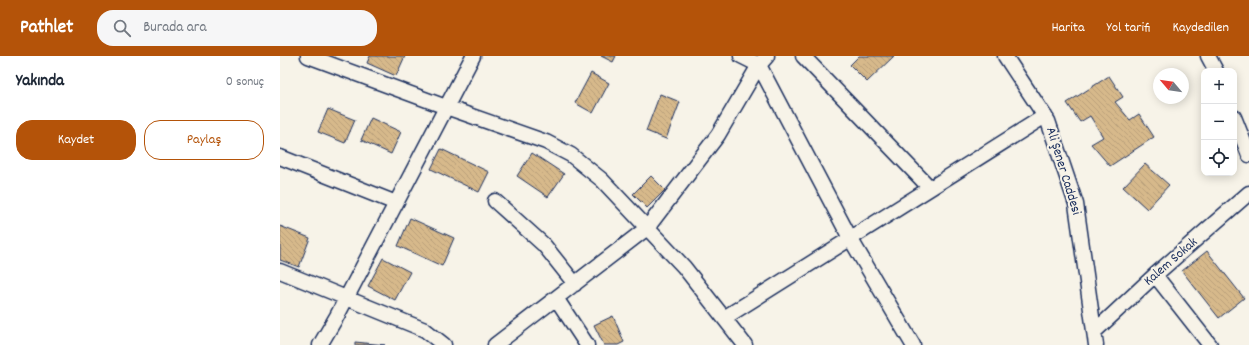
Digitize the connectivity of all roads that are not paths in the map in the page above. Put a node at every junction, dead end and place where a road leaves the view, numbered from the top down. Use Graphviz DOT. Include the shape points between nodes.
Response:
graph roads {
  1 [pos="308,56"];
  2 [pos="473,56"];
  3 [pos="741,56"];
  4 [pos="803,56"];
  5 [pos="1005,56"];
  6 [pos="1208,56"];
  7 [pos="763,60"];
  8 [pos="1214,68"];
  9 [pos="446,108"];
  10 [pos="1045,116"];
  11 [pos="1237,125"];
  12 [pos="1249,155"];
  13 [pos="280,157"];
  14 [pos="930,188"];
  15 [pos="1248,198"];
  16 [pos="495,201"];
  17 [pos="396,203"];
  18 [pos="647,228"];
  19 [pos="850,238"];
  20 [pos="280,272"];
  21 [pos="1156,275"];
  22 [pos="575,284"];
  23 [pos="346,298"];
  24 [pos="556,298"];
  25 [pos="724,318"];
  26 [pos="1095,338"];
  27 [pos="320,345"];
  28 [pos="444,345"];
  29 [pos="495,345"];
  30 [pos="587,345"];
  31 [pos="745,345"];
  32 [pos="913,345"];
  33 [pos="1210,345"];
  1 -- 9 [label="street"];
  2 -- 9 [label="street"];
  3 -- 7 [label="street"];
  4 -- 14 [label="street"];
  5 -- 10 [label="street, Ali Şener Caddesi"];
  6 -- 8 [label="street"];
  7 -- 18 [label="street" via="718,135"];
  7 -- 19 [label="street"];
  9 -- 17 [label="street"];
  9 -- 18 [label="street" via="546,142 571,155 602,180"];
  10 -- 14 [label="street"];
  10 -- 26 [label="street, Ali Şener Caddesi" via="1076,204"];
  11 -- 12 [label="street"];
  13 -- 17 [label="street"];
  14 -- 19 [label="street"];
  15 -- 21 [label="street, Kalem Sokak"];
  16 -- 22 [label="street" via="544,245"];
  17 -- 23 [label="street"];
  18 -- 22 [label="street"];
  18 -- 25 [label="street" via="684,267"];
  19 -- 25 [label="street"];
  19 -- 32 [label="street"];
  20 -- 23 [label="street"];
  21 -- 26 [label="street, Kalem Sokak"];
  21 -- 33 [label="street"];
  22 -- 24 [label="street"];
  23 -- 27 [label="street"];
  23 -- 28 [label="street" via="425,330"];
  24 -- 29 [label="street"];
  24 -- 30 [label="street"];
  25 -- 31 [label="street"];
}
